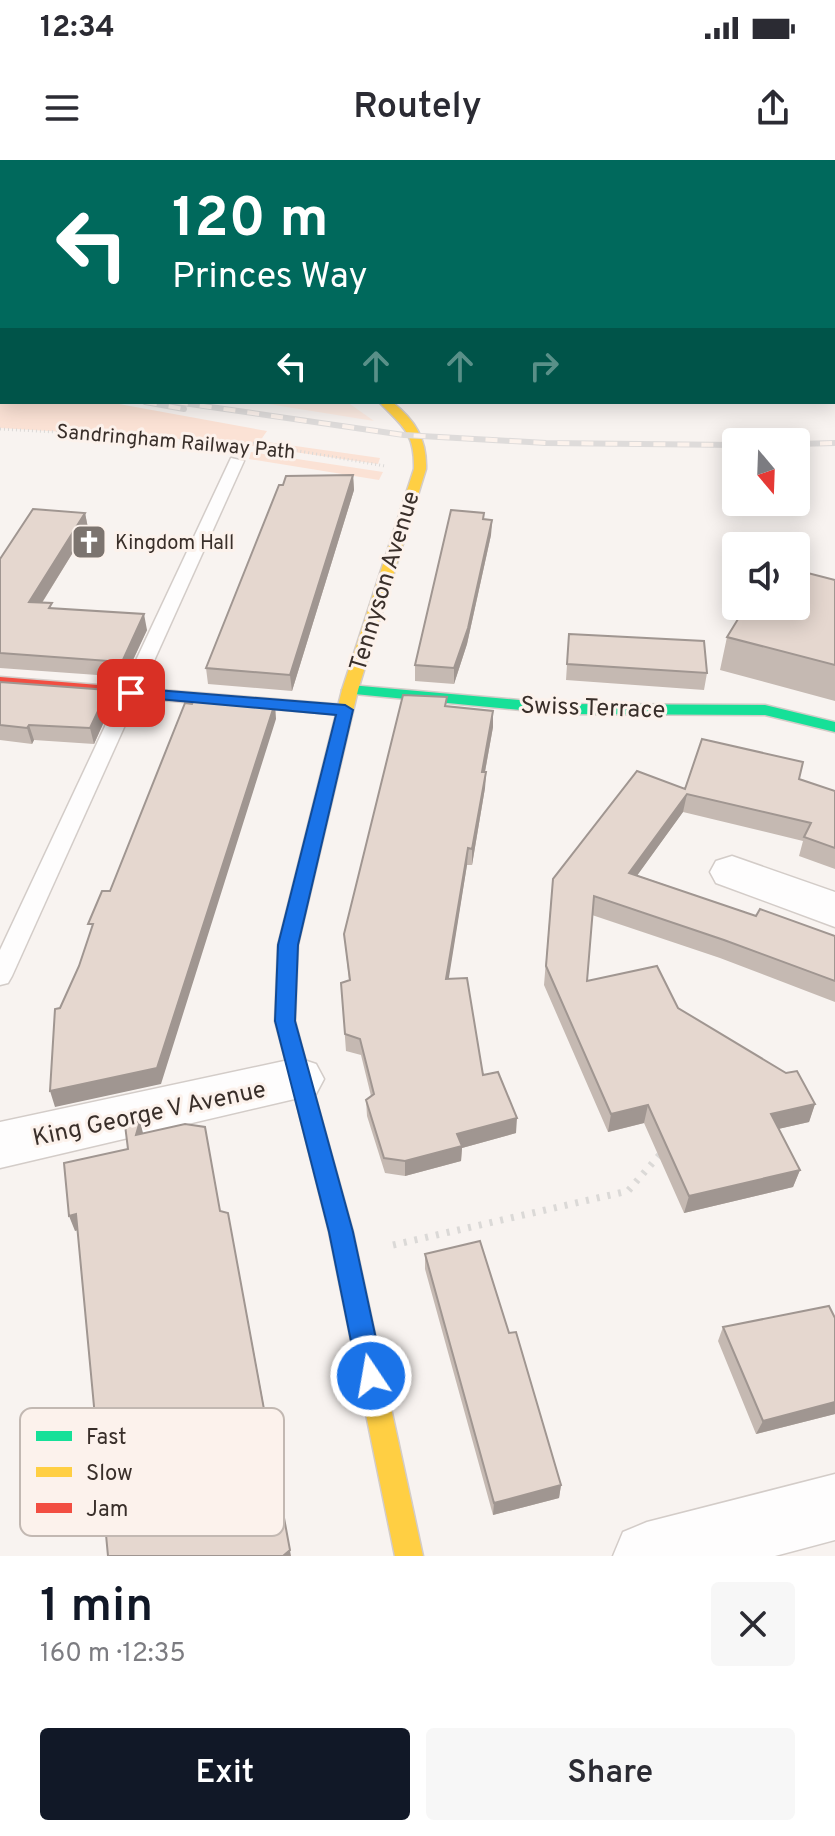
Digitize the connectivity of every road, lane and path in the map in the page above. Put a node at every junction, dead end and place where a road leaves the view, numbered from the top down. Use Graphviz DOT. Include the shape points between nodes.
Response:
graph roads {
  1 [pos="387,404"];
  2 [pos="0,429"];
  3 [pos="235,442"];
  4 [pos="249,443"];
  5 [pos="236,461"];
  6 [pos="398,468"];
  7 [pos="0,682"];
  8 [pos="350,690"];
  9 [pos="131,693"];
  10 [pos="345,710"];
  11 [pos="835,727"];
  12 [pos="732,872"];
  13 [pos="835,910"];
  14 [pos="0,976"];
  15 [pos="298,1079"];
  16 [pos="671,1142"];
  17 [pos="0,1145"];
  18 [pos="346,1256"];
  19 [pos="835,1507"];
  20 [pos="409,1556"];
  21 [pos="647,1556"];
  1 -- 8 [label="main road, Tennyson Avenue" via="413,427 423,450"];
  2 -- 3 [label="path, Sandringham Railway Path"];
  4 -- 6 [label="path, Sandringham Railway Path"];
  5 -- 9 [label="lane"];
  7 -- 9 [label="main road"];
  8 -- 10 [label="main road, Tennyson Avenue"];
  8 -- 11 [label="main road, Swiss Terrace" via="563,709 765,710"];
  9 -- 10 [label="main road"];
  9 -- 14 [label="lane"];
  10 -- 15 [label="main road, Tennyson Avenue" via="288,945 285,1021"];
  12 -- 13 [label="street"];
  15 -- 17 [label="street, King George V Avenue"];
  15 -- 18 [label="main road, Tennyson Avenue"];
  16 -- 18 [label="path" via="628,1191"];
  18 -- 20 [label="main road, Tennyson Avenue"];
  19 -- 21 [label="street"];
}
